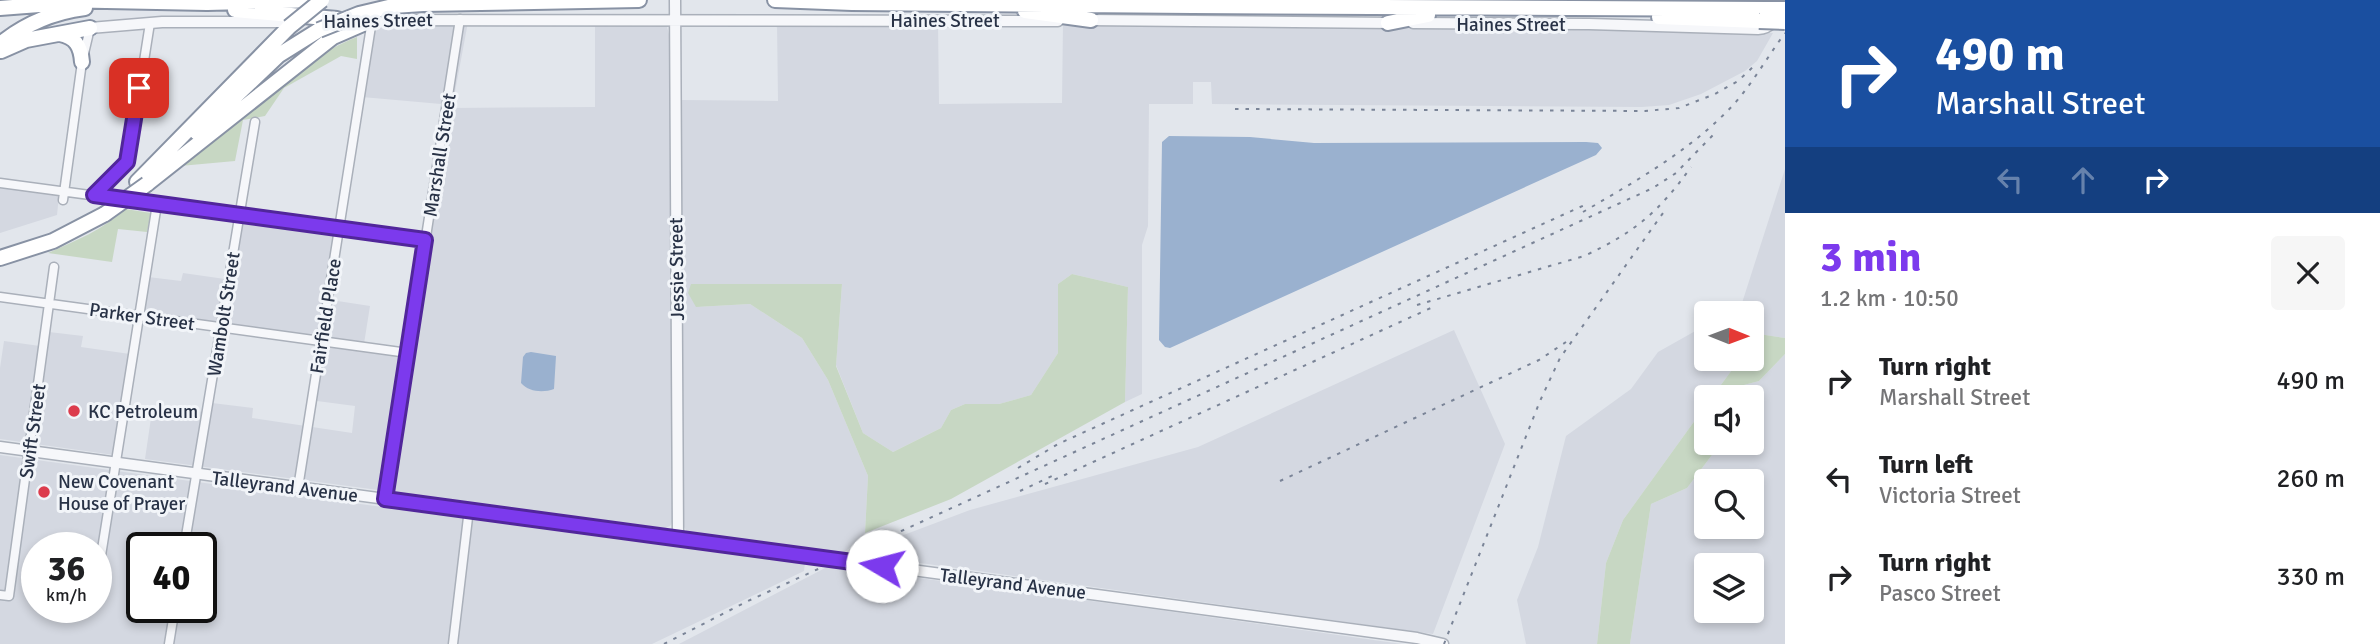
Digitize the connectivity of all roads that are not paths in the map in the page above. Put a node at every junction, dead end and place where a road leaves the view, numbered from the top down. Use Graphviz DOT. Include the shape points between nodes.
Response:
graph roads {
  1 [pos="55,0"];
  2 [pos="320,0"];
  3 [pos="639,0"];
  4 [pos="675,0"];
  5 [pos="775,0"];
  6 [pos="92,2"];
  7 [pos="124,2"];
  8 [pos="161,2"];
  9 [pos="1785,2"];
  10 [pos="971,4"];
  11 [pos="0,8"];
  12 [pos="1490,9"];
  13 [pos="1785,9"];
  14 [pos="1762,15"];
  15 [pos="337,19"];
  16 [pos="460,19"];
  17 [pos="675,19"];
  18 [pos="372,20"];
  19 [pos="1091,20"];
  20 [pos="1785,22"];
  21 [pos="150,23"];
  22 [pos="1388,23"];
  23 [pos="90,28"];
  24 [pos="59,33"];
  25 [pos="0,44"];
  26 [pos="0,52"];
  27 [pos="82,62"];
  28 [pos="254,122"];
  29 [pos="0,183"];
  30 [pos="142,183"];
  31 [pos="94,195"];
  32 [pos="64,196"];
  33 [pos="157,204"];
  34 [pos="100,214"];
  35 [pos="239,215"];
  36 [pos="339,228"];
  37 [pos="425,240"];
  38 [pos="0,251"];
  39 [pos="0,258"];
  40 [pos="54,267"];
  41 [pos="0,297"];
  42 [pos="49,304"];
  43 [pos="139,316"];
  44 [pos="220,327"];
  45 [pos="320,341"];
  46 [pos="408,353"];
  47 [pos="0,447"];
  48 [pos="29,451"];
  49 [pos="115,462"];
  50 [pos="196,474"];
  51 [pos="298,488"];
  52 [pos="385,499"];
  53 [pos="469,509"];
  54 [pos="104,532"];
  55 [pos="187,532"];
  56 [pos="678,538"];
  57 [pos="5,596"];
  58 [pos="172,623"];
  59 [pos="169,644"];
  60 [pos="453,644"];
  61 [pos="1443,644"];
  1 -- 6 [label="highway"];
  2 -- 8 [label="highway"];
  2 -- 30 [label="highway, bridge"];
  3 -- 30 [label="highway, bridge" via="436,3 393,6 352,16 286,50"];
  4 -- 17 [label="street, Jessie Street"];
  5 -- 10 [label="highway"];
  6 -- 7 [label="highway"];
  6 -- 11 [label="highway"];
  7 -- 8 [label="highway"];
  7 -- 25 [label="highway" via="49,16"];
  8 -- 15 [label="highway"];
  9 -- 22 [label="street, Haines Street" via="1764,29"];
  10 -- 12 [label="highway"];
  10 -- 19 [label="highway"];
  12 -- 14 [label="highway" via="1609,9 1665,17"];
  12 -- 22 [label="highway"];
  13 -- 14 [label="highway, bridge"];
  14 -- 20 [label="highway, bridge"];
  15 -- 18 [label="street, Haines Street"];
  15 -- 21 [label="street, Haines Street"];
  16 -- 17 [label="street, Haines Street"];
  16 -- 18 [label="street, Haines Street"];
  16 -- 37 [label="street, Marshall Street"];
  17 -- 19 [label="street, Haines Street"];
  17 -- 56 [label="street, Jessie Street"];
  18 -- 30 [label="highway" via="333,37"];
  18 -- 36 [label="street, Fairfield Place"];
  19 -- 22 [label="street, Haines Street"];
  21 -- 23 [label="street, Haines Street"];
  21 -- 31 [label="street" via="127,162"];
  23 -- 24 [label="highway"];
  23 -- 27 [label="street"];
  24 -- 26 [label="highway"];
  24 -- 27 [label="highway" via="76,42"];
  27 -- 32 [label="street"];
  28 -- 35 [label="street, Wambolt Street"];
  29 -- 32 [label="street"];
  30 -- 34 [label="highway"];
  31 -- 32 [label="street"];
  31 -- 33 [label="street"];
  33 -- 35 [label="street"];
  33 -- 43 [label="street"];
  34 -- 38 [label="highway"];
  34 -- 39 [label="highway" via="53,242"];
  35 -- 36 [label="street"];
  35 -- 44 [label="street, Wambolt Street"];
  36 -- 37 [label="street"];
  36 -- 45 [label="street, Fairfield Place"];
  37 -- 46 [label="street, Marshall Street"];
  40 -- 42 [label="street, Swift Street"];
  41 -- 42 [label="street, Parker Street"];
  42 -- 43 [label="street, Parker Street"];
  42 -- 48 [label="street, Swift Street"];
  43 -- 44 [label="street, Parker Street"];
  43 -- 49 [label="street"];
  44 -- 45 [label="street, Parker Street"];
  44 -- 50 [label="street, Wambolt Street"];
  45 -- 46 [label="street, Parker Street"];
  45 -- 51 [label="street, Fairfield Place"];
  46 -- 52 [label="street, Marshall Street"];
  47 -- 48 [label="street, Talleyrand Avenue"];
  48 -- 49 [label="street, Talleyrand Avenue"];
  48 -- 57 [label="street, Swift Street"];
  49 -- 50 [label="street, Talleyrand Avenue"];
  49 -- 54 [label="street"];
  50 -- 51 [label="street, Talleyrand Avenue"];
  50 -- 55 [label="street, Wambolt Street"];
  51 -- 52 [label="street, Talleyrand Avenue"];
  52 -- 53 [label="street, Talleyrand Avenue"];
  53 -- 56 [label="street, Talleyrand Avenue"];
  53 -- 60 [label="street"];
  56 -- 61 [label="street, Talleyrand Avenue"];
  58 -- 59 [label="street"];
}
